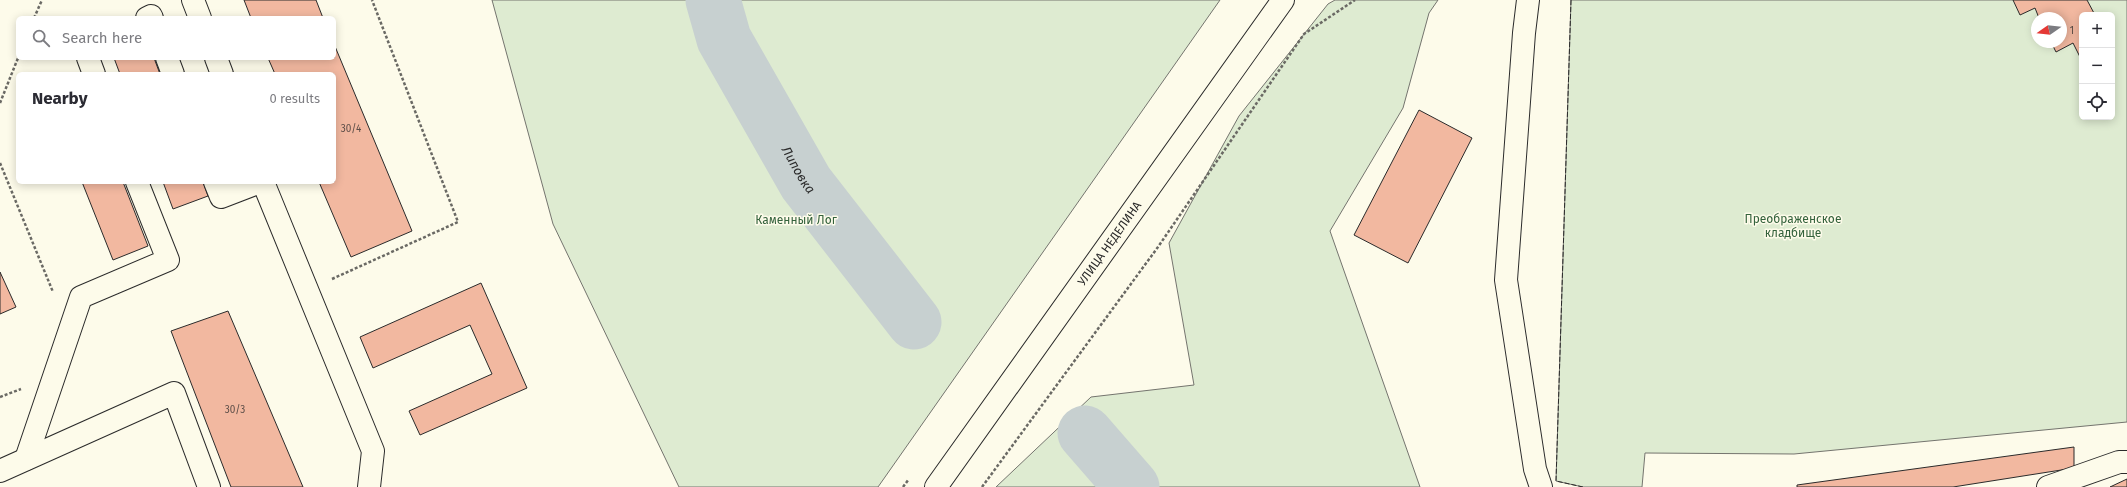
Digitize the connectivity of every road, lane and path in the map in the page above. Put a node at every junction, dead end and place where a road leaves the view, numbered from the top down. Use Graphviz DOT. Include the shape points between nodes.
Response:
graph roads {
  1 [pos="42,0"];
  2 [pos="193,0"];
  3 [pos="372,0"];
  4 [pos="1283,0"];
  5 [pos="1355,0"];
  6 [pos="1528,0"];
  7 [pos="35,16"];
  8 [pos="199,16"];
  9 [pos="17,60"];
  10 [pos="89,60"];
  11 [pos="168,60"];
  12 [pos="217,60"];
  13 [pos="93,72"];
  14 [pos="172,72"];
  15 [pos="221,72"];
  16 [pos="0,103"];
  17 [pos="0,163"];
  18 [pos="138,184"];
  19 [pos="216,184"];
  20 [pos="257,184"];
  21 [pos="263,184"];
  22 [pos="306,291"];
  23 [pos="69,330"];
  24 [pos="26,459"];
  25 [pos="2127,462"];
  26 [pos="0,470"];
  27 [pos="209,487"];
  28 [pos="369,487"];
  29 [pos="936,487"];
  30 [pos="982,487"];
  31 [pos="1540,487"];
  32 [pos="2048,487"];
  1 -- 7 [label="path"];
  2 -- 8 [label="street"];
  3 -- 22 [label="path" via="458,222"];
  4 -- 29 [label="street, УЛИЦА НЕДЕЛИНА"];
  5 -- 30 [label="path" via="1304,34 1158,247"];
  6 -- 31 [label="street" via="1506,280 1535,469"];
  9 -- 16 [label="path"];
  10 -- 13 [label="street"];
  11 -- 14 [label="street"];
  12 -- 15 [label="street"];
  17 -- 23 [label="path"];
  18 -- 23 [label="street" via="168,260 81,298"];
  19 -- 20 [label="street" via="221,197"];
  21 -- 22 [label="street"];
  22 -- 28 [label="street" via="372,451"];
  23 -- 24 [label="street"];
  24 -- 26 [label="street"];
  24 -- 27 [label="street" via="174,393"];
  25 -- 32 [label="street" via="2119,462"];
}
